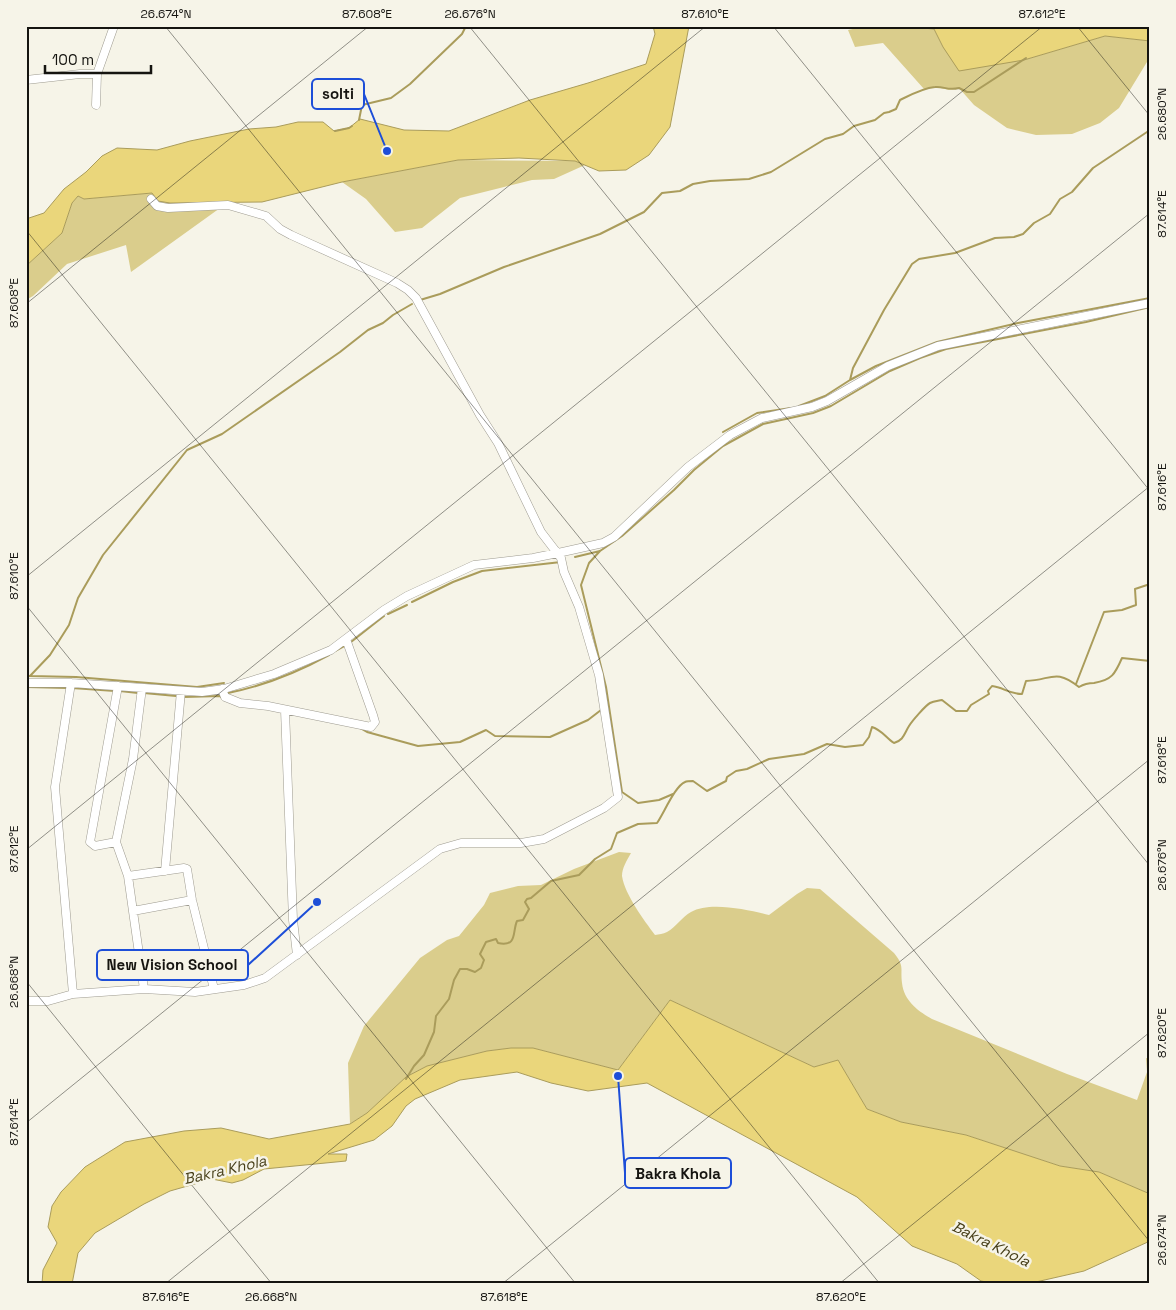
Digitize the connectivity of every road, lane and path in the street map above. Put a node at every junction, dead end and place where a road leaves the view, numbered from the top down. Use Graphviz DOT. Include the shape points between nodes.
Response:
graph roads {
  1 [pos="114,26"];
  2 [pos="97,74"];
  3 [pos="26,80"];
  4 [pos="96,105"];
  5 [pos="151,199"];
  6 [pos="1150,303"];
  7 [pos="558,553"];
  8 [pos="346,639"];
  9 [pos="26,683"];
  10 [pos="71,683"];
  11 [pos="118,686"];
  12 [pos="142,688"];
  13 [pos="222,689"];
  14 [pos="180,691"];
  15 [pos="285,710"];
  16 [pos="116,842"];
  17 [pos="165,871"];
  18 [pos="128,876"];
  19 [pos="192,900"];
  20 [pos="133,911"];
  21 [pos="297,955"];
  22 [pos="144,989"];
  23 [pos="214,990"];
  24 [pos="73,994"];
  25 [pos="26,1001"];
  1 -- 2 [label="street"];
  2 -- 3 [label="street"];
  2 -- 4 [label="street"];
  5 -- 7 [label="street" via="157,206 168,208 228,205 266,216 291,235 408,290 422,308 498,443 541,532"];
  6 -- 7 [label="street" via="938,346 888,366 820,404 762,418 730,435 688,468 614,536 603,543"];
  7 -- 8 [label="street" via="474,565 407,596"];
  7 -- 21 [label="street" via="579,607 599,675 618,797 604,808 544,839 521,844 461,844 440,849"];
  8 -- 13 [label="street" via="331,650 274,674"];
  8 -- 15 [label="street" via="374,724 371,727"];
  9 -- 10 [label="street"];
  10 -- 11 [label="street"];
  10 -- 24 [label="street" via="55,787"];
  11 -- 12 [label="street"];
  11 -- 16 [label="street" via="90,842 95,846"];
  12 -- 14 [label="street"];
  12 -- 16 [label="street" via="133,759"];
  13 -- 14 [label="street"];
  13 -- 15 [label="street" via="225,697 240,703"];
  14 -- 17 [label="street"];
  15 -- 21 [label="street"];
  16 -- 18 [label="street"];
  17 -- 18 [label="street"];
  17 -- 19 [label="street" via="186,870"];
  18 -- 20 [label="street"];
  19 -- 20 [label="street"];
  19 -- 23 [label="street"];
  20 -- 22 [label="street"];
  21 -- 23 [label="street" via="255,983"];
  22 -- 23 [label="street"];
  22 -- 24 [label="street"];
  24 -- 25 [label="street"];
}
